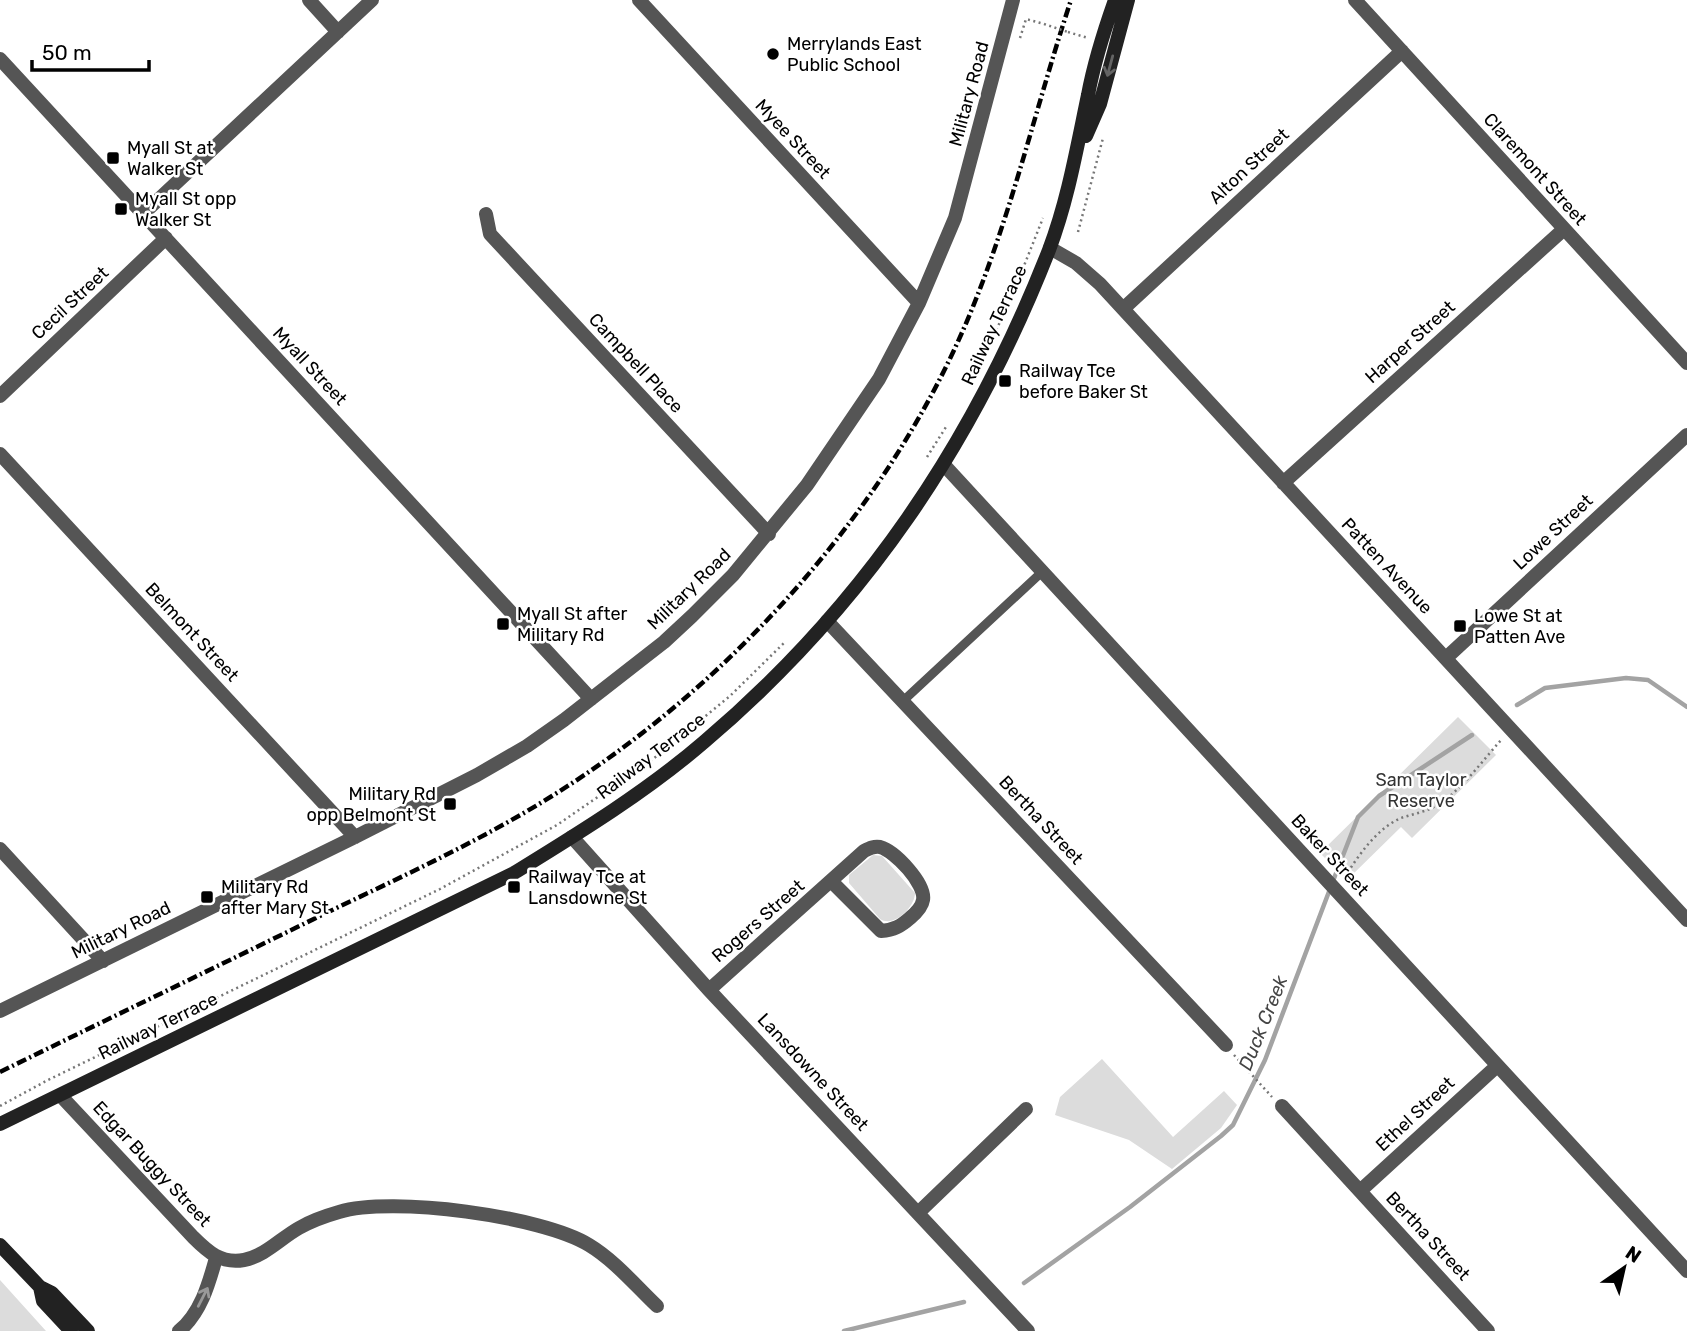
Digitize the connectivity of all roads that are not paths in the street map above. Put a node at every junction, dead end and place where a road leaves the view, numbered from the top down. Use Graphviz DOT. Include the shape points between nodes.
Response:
graph roads {
  1 [pos="309,0"];
  2 [pos="372,0"];
  3 [pos="639,0"];
  4 [pos="1115,0"];
  5 [pos="1128,0"];
  6 [pos="1355,0"];
  7 [pos="1010,2"];
  8 [pos="338,32"];
  9 [pos="1402,51"];
  10 [pos="0,59"];
  11 [pos="1076,160"];
  12 [pos="144,214"];
  13 [pos="486,214"];
  14 [pos="1563,230"];
  15 [pos="166,238"];
  16 [pos="1050,248"];
  17 [pos="919,303"];
  18 [pos="1123,309"];
  19 [pos="1687,363"];
  20 [pos="0,396"];
  21 [pos="1687,435"];
  22 [pos="0,453"];
  23 [pos="944,466"];
  24 [pos="1283,482"];
  25 [pos="769,534"];
  26 [pos="1042,570"];
  27 [pos="827,621"];
  28 [pos="1446,658"];
  29 [pos="591,699"];
  30 [pos="903,701"];
  31 [pos="355,837"];
  32 [pos="572,837"];
  33 [pos="0,849"];
  34 [pos="832,882"];
  35 [pos="1687,920"];
  36 [pos="103,961"];
  37 [pos="709,990"];
  38 [pos="0,1011"];
  39 [pos="1226,1045"];
  40 [pos="1497,1066"];
  41 [pos="61,1096"];
  42 [pos="1282,1106"];
  43 [pos="1026,1109"];
  44 [pos="0,1124"];
  45 [pos="1360,1191"];
  46 [pos="919,1212"];
  47 [pos="0,1245"];
  48 [pos="216,1258"];
  49 [pos="1687,1271"];
  50 [pos="40,1287"];
  51 [pos="657,1306"];
  52 [pos="71,1331"];
  53 [pos="88,1331"];
  54 [pos="179,1331"];
  55 [pos="1028,1331"];
  56 [pos="1488,1331"];
  1 -- 8 [label="street"];
  2 -- 8 [label="street"];
  3 -- 17 [label="street, Myee Street"];
  4 -- 11 [label="main road, Railway Terrace" via="1088,94"];
  5 -- 11 [label="main road, Railway Terrace, one-way" via="1100,103"];
  6 -- 9 [label="street, Claremont Street"];
  7 -- 17 [label="street, Military Road" via="956,218"];
  8 -- 12 [label="street"];
  9 -- 14 [label="street, Claremont Street"];
  9 -- 18 [label="street, Alton Street"];
  10 -- 12 [label="street, Myall Street"];
  11 -- 16 [label="main road, Railway Terrace"];
  12 -- 15 [label="street, Myall Street"];
  13 -- 25 [label="street, Campbell Place" via="490,234"];
  14 -- 19 [label="street, Claremont Street"];
  14 -- 24 [label="street, Harper Street"];
  15 -- 20 [label="street, Cecil Street"];
  15 -- 29 [label="street, Myall Street"];
  16 -- 18 [label="street, Patten Avenue" via="1076,263"];
  16 -- 23 [label="main road, Railway Terrace" via="1005,353"];
  17 -- 25 [label="street, Military Road" via="842,437"];
  18 -- 24 [label="street, Patten Avenue"];
  21 -- 28 [label="street, Lowe Street"];
  22 -- 31 [label="street, Belmont Street"];
  23 -- 26 [label="street, Baker Street"];
  23 -- 27 [label="main road, Railway Terrace"];
  24 -- 28 [label="street, Patten Avenue"];
  25 -- 29 [label="street, Military Road" via="664,642"];
  26 -- 30 [label="lane"];
  26 -- 40 [label="street, Baker Street"];
  27 -- 30 [label="street, Bertha Street"];
  27 -- 32 [label="main road, Railway Terrace" via="704,742"];
  28 -- 35 [label="street, Patten Avenue"];
  29 -- 31 [label="street, Military Road" via="507,757"];
  30 -- 39 [label="street, Bertha Street"];
  31 -- 36 [label="street, Military Road"];
  32 -- 37 [label="street, Lansdowne Street"];
  32 -- 41 [label="main road, Railway Terrace" via="502,879"];
  33 -- 36 [label="street"];
  34 -- 34 [label="street, Rogers Street" via="864,851 882,848 918,881 923,901 901,926 881,930"];
  34 -- 37 [label="street, Rogers Street"];
  36 -- 38 [label="street, Military Road"];
  37 -- 46 [label="street, Lansdowne Street"];
  40 -- 45 [label="street, Ethel Street"];
  40 -- 49 [label="street, Baker Street"];
  41 -- 44 [label="main road, Railway Terrace"];
  41 -- 48 [label="street, Edgar Buggy Street"];
  42 -- 45 [label="street, Bertha Street"];
  43 -- 46 [label="street"];
  45 -- 56 [label="street, Bertha Street"];
  46 -- 55 [label="street, Lansdowne Street"];
  47 -- 50 [label="main road"];
  48 -- 51 [label="street" via="252,1258 299,1228 342,1211 423,1208 525,1220 563,1231 591,1246"];
  54 -- 48 [label="street, one-way" via="201,1300"];
  50 -- 52 [label="main road" via="43,1301"];
  50 -- 53 [label="main road" via="52,1293"];
}
